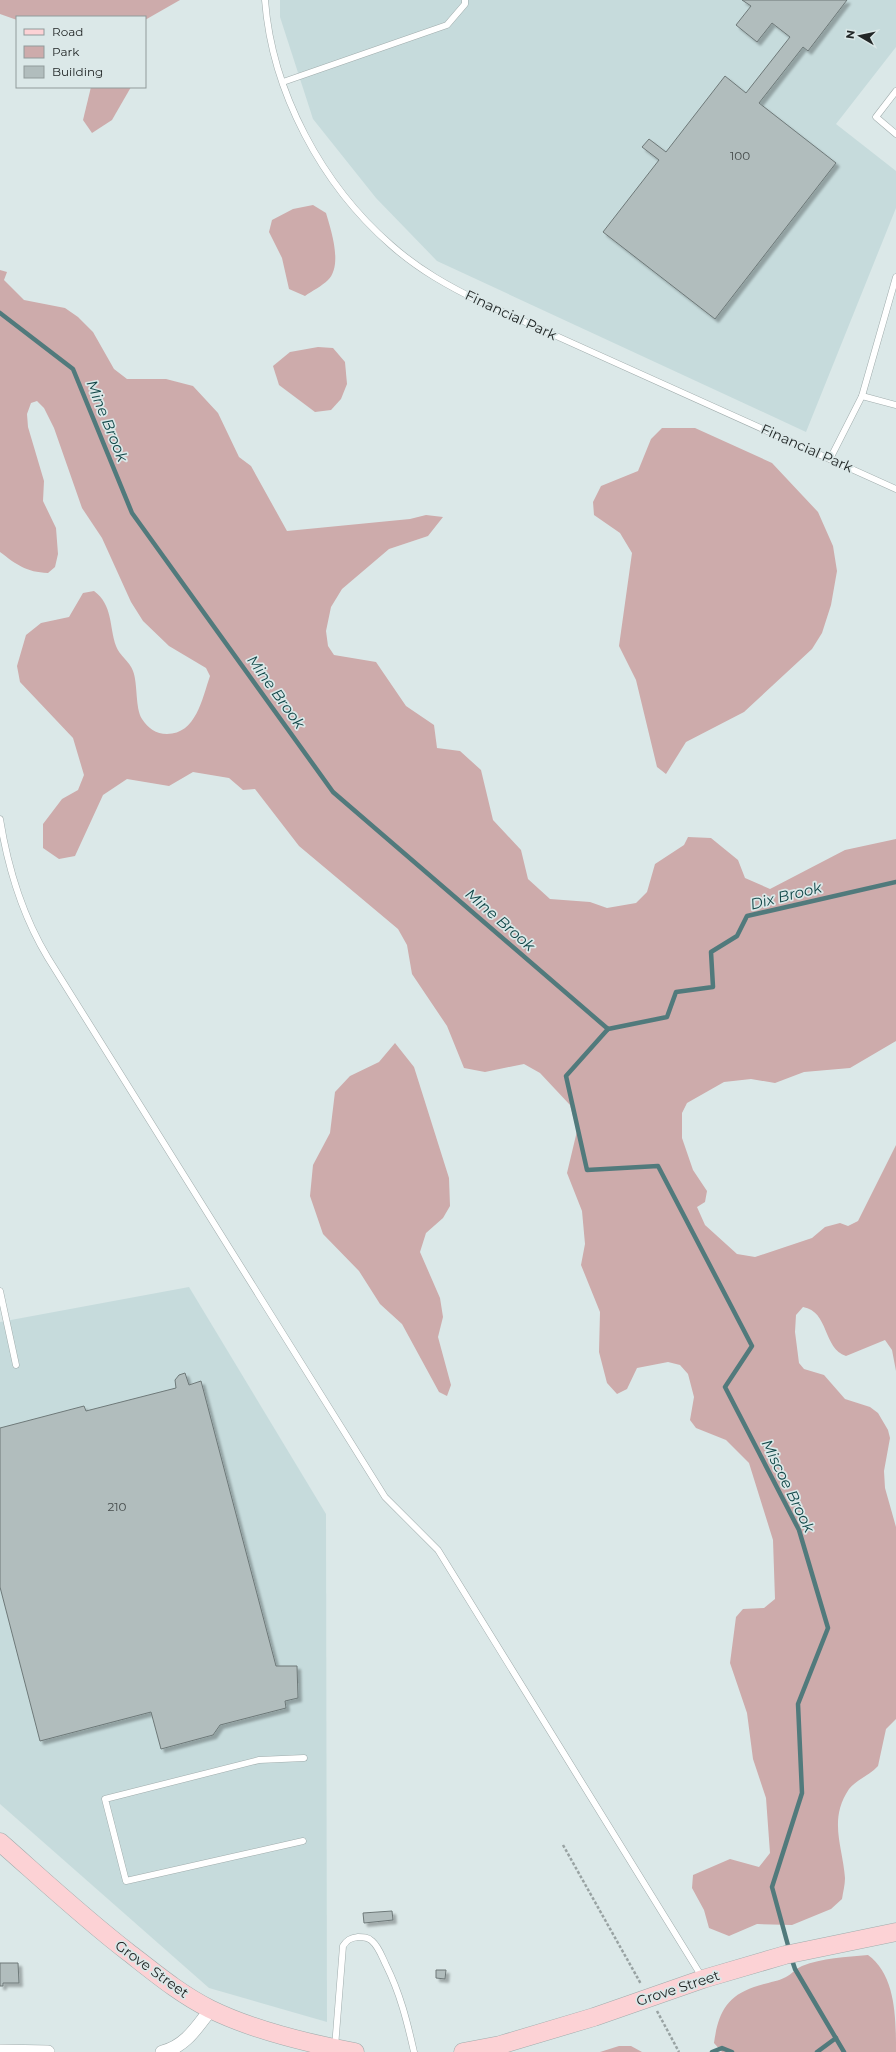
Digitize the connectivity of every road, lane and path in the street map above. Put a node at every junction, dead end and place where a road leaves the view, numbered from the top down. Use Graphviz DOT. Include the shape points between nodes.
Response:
graph roads {
  1 [pos="265,0"];
  2 [pos="465,0"];
  3 [pos="283,82"];
  4 [pos="896,91"];
  5 [pos="896,134"];
  6 [pos="896,276"];
  7 [pos="862,396"];
  8 [pos="896,405"];
  9 [pos="830,459"];
  10 [pos="896,489"];
  11 [pos="0,819"];
  12 [pos="0,1291"];
  13 [pos="16,1365"];
  14 [pos="304,1758"];
  15 [pos="303,1841"];
  16 [pos="0,1842"];
  17 [pos="563,1845"];
  18 [pos="896,1932"];
  19 [pos="703,1979"];
  20 [pos="649,1997"];
  21 [pos="211,2009"];
  22 [pos="335,2048"];
  23 [pos="0,2051"];
  24 [pos="48,2052"];
  25 [pos="162,2052"];
  26 [pos="355,2052"];
  27 [pos="414,2052"];
  28 [pos="463,2052"];
  29 [pos="679,2052"];
  1 -- 3 [label="lane, Financial Park" via="269,31"];
  2 -- 3 [label="lane" via="465,4 447,25"];
  3 -- 9 [label="lane, Financial Park" via="302,128 340,191 373,229 413,263 435,278 483,303"];
  4 -- 5 [label="lane" via="876,117"];
  6 -- 7 [label="lane"];
  7 -- 8 [label="lane"];
  7 -- 9 [label="lane"];
  9 -- 10 [label="lane, Financial Park"];
  11 -- 19 [label="lane" via="15,888 35,937 385,1497 438,1550"];
  12 -- 13 [label="lane"];
  14 -- 15 [label="lane" via="259,1760 105,1800 126,1881"];
  16 -- 21 [label="main road, Grove Street" via="106,1936 164,1981"];
  17 -- 20 [label="path"];
  18 -- 19 [label="main road, Grove Street" via="790,1954"];
  19 -- 20 [label="main road, Grove Street"];
  20 -- 28 [label="main road, Grove Street" via="594,2017"];
  20 -- 29 [label="path"];
  21 -- 22 [label="main road, Grove Street" via="266,2031"];
  21 -- 25 [label="street" via="188,2038 178,2046"];
  22 -- 26 [label="main road, Grove Street"];
  22 -- 27 [label="lane" via="343,1946 352,1938 366,1938 372,1940 379,1950 398,1989"];
  23 -- 24 [label="street"];
}
